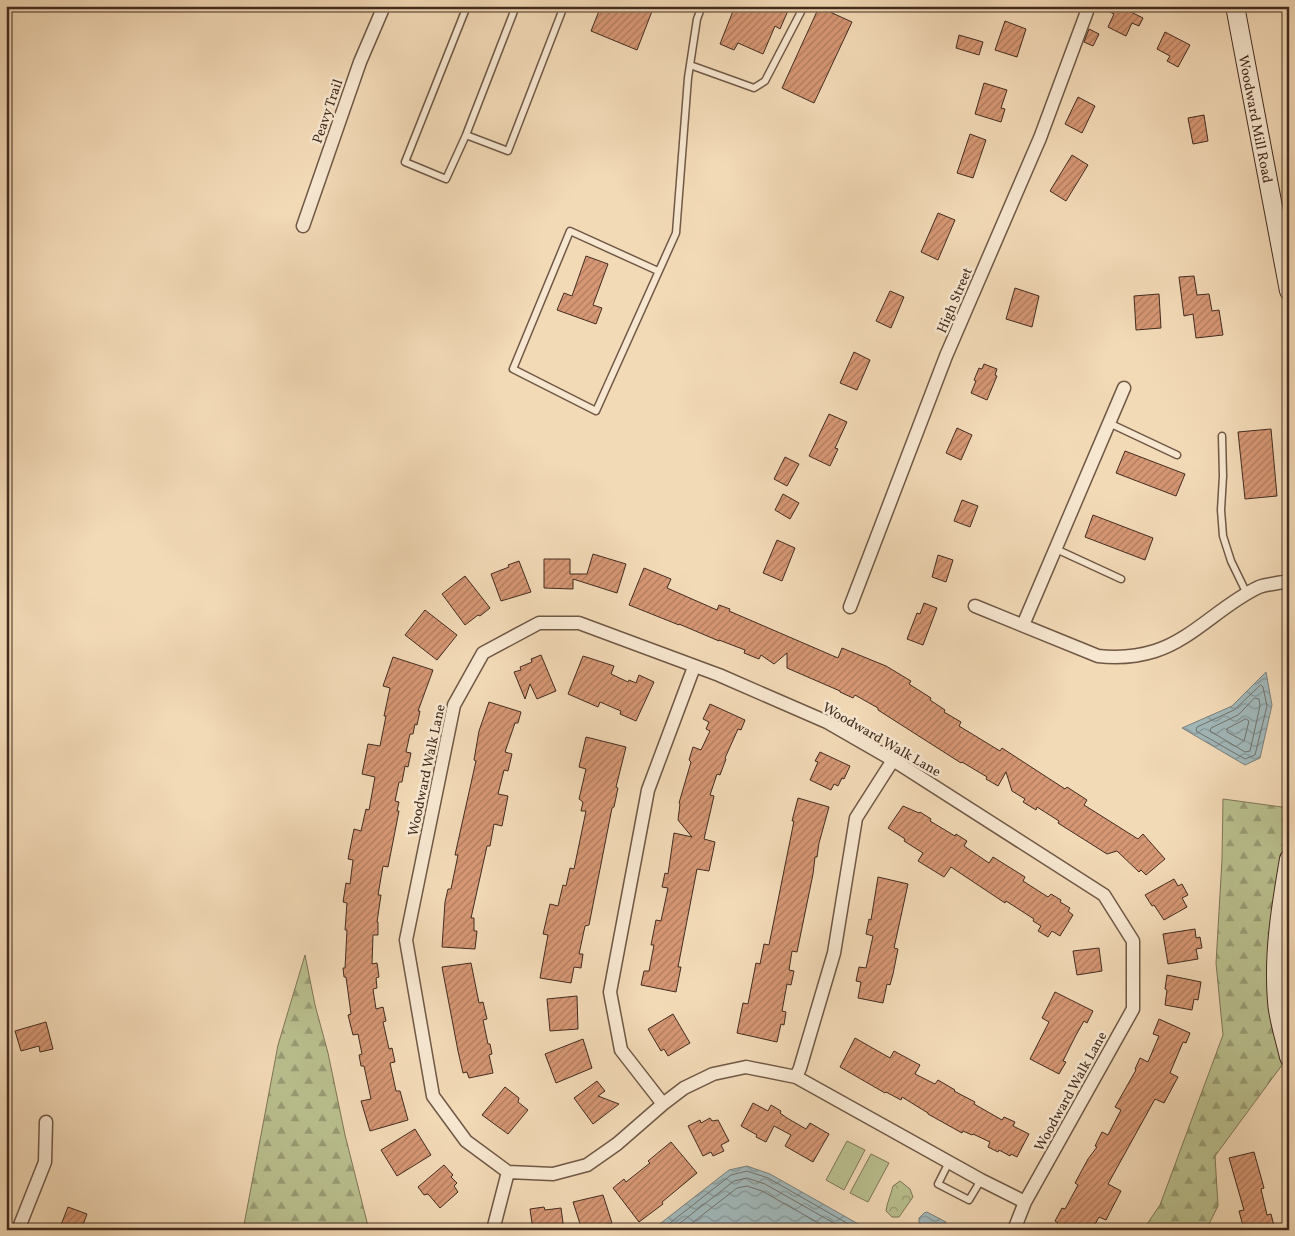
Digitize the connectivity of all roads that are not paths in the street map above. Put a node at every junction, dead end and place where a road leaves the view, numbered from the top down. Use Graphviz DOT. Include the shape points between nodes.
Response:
graph roads {
  1 [pos="384,6"];
  2 [pos="466,6"];
  3 [pos="516,6"];
  4 [pos="564,6"];
  5 [pos="702,6"];
  6 [pos="804,6"];
  7 [pos="1089,6"];
  8 [pos="1234,6"];
  9 [pos="690,65"];
  10 [pos="466,135"];
  11 [pos="303,226"];
  12 [pos="658,270"];
  13 [pos="1289,291"];
  14 [pos="1124,388"];
  15 [pos="1109,424"];
  16 [pos="1222,436"];
  17 [pos="1177,455"];
  18 [pos="1056,549"];
  19 [pos="1121,579"];
  20 [pos="1289,581"];
  21 [pos="1247,594"];
  22 [pos="976,606"];
  23 [pos="850,607"];
  24 [pos="1023,625"];
  25 [pos="694,667"];
  26 [pos="893,760"];
  27 [pos="1289,859"];
  28 [pos="1289,1057"];
  29 [pos="796,1077"];
  30 [pos="663,1104"];
  31 [pos="46,1122"];
  32 [pos="949,1162"];
  33 [pos="508,1172"];
  34 [pos="981,1180"];
  35 [pos="1026,1202"];
  36 [pos="18,1230"];
  37 [pos="493,1230"];
  38 [pos="1014,1230"];
  1 -- 11 [label="street, Peavy Trail" via="360,62"];
  2 -- 10 [label="lane" via="405,162 446,180"];
  3 -- 10 [label="lane"];
  4 -- 10 [label="lane" via="508,151"];
  5 -- 9 [label="lane"];
  6 -- 9 [label="lane" via="765,81 754,88"];
  7 -- 23 [label="street, High Street" via="1040,138 946,356"];
  8 -- 13 [label="street, Woodward Mill Road"];
  9 -- 12 [label="lane" via="676,233"];
  12 -- 12 [label="lane" via="596,411 513,369 570,231"];
  14 -- 15 [label="street"];
  15 -- 17 [label="lane"];
  15 -- 18 [label="street"];
  16 -- 21 [label="lane" via="1223,536"];
  18 -- 19 [label="lane"];
  18 -- 24 [label="street"];
  20 -- 21 [label="street" via="1260,587"];
  21 -- 24 [label="street" via="1176,641 1156,651 1134,656 1098,656"];
  22 -- 24 [label="street"];
  25 -- 26 [label="street, Woodward Walk Lane" via="828,722"];
  25 -- 30 [label="street" via="648,790 610,992 621,1050"];
  25 -- 33 [label="street, Woodward Walk Lane" via="579,623 539,623 483,653 454,705 406,940 433,1096 466,1141"];
  26 -- 29 [label="street" via="856,818 834,953"];
  26 -- 35 [label="street, Woodward Walk Lane" via="1104,895 1134,941 1133,1009"];
  27 -- 28 [label="street" via="1275,967 1277,1003"];
  29 -- 30 [label="street" via="746,1068 713,1074 684,1088"];
  29 -- 32 [label="street"];
  30 -- 33 [label="street" via="587,1165 553,1174"];
  31 -- 36 [label="street" via="45,1162"];
  32 -- 34 [label="street"];
  32 -- 34 [label="lane" via="938,1184 969,1200"];
  33 -- 37 [label="street"];
  34 -- 35 [label="street"];
  35 -- 38 [label="street, Woodward Walk Lane"];
}
